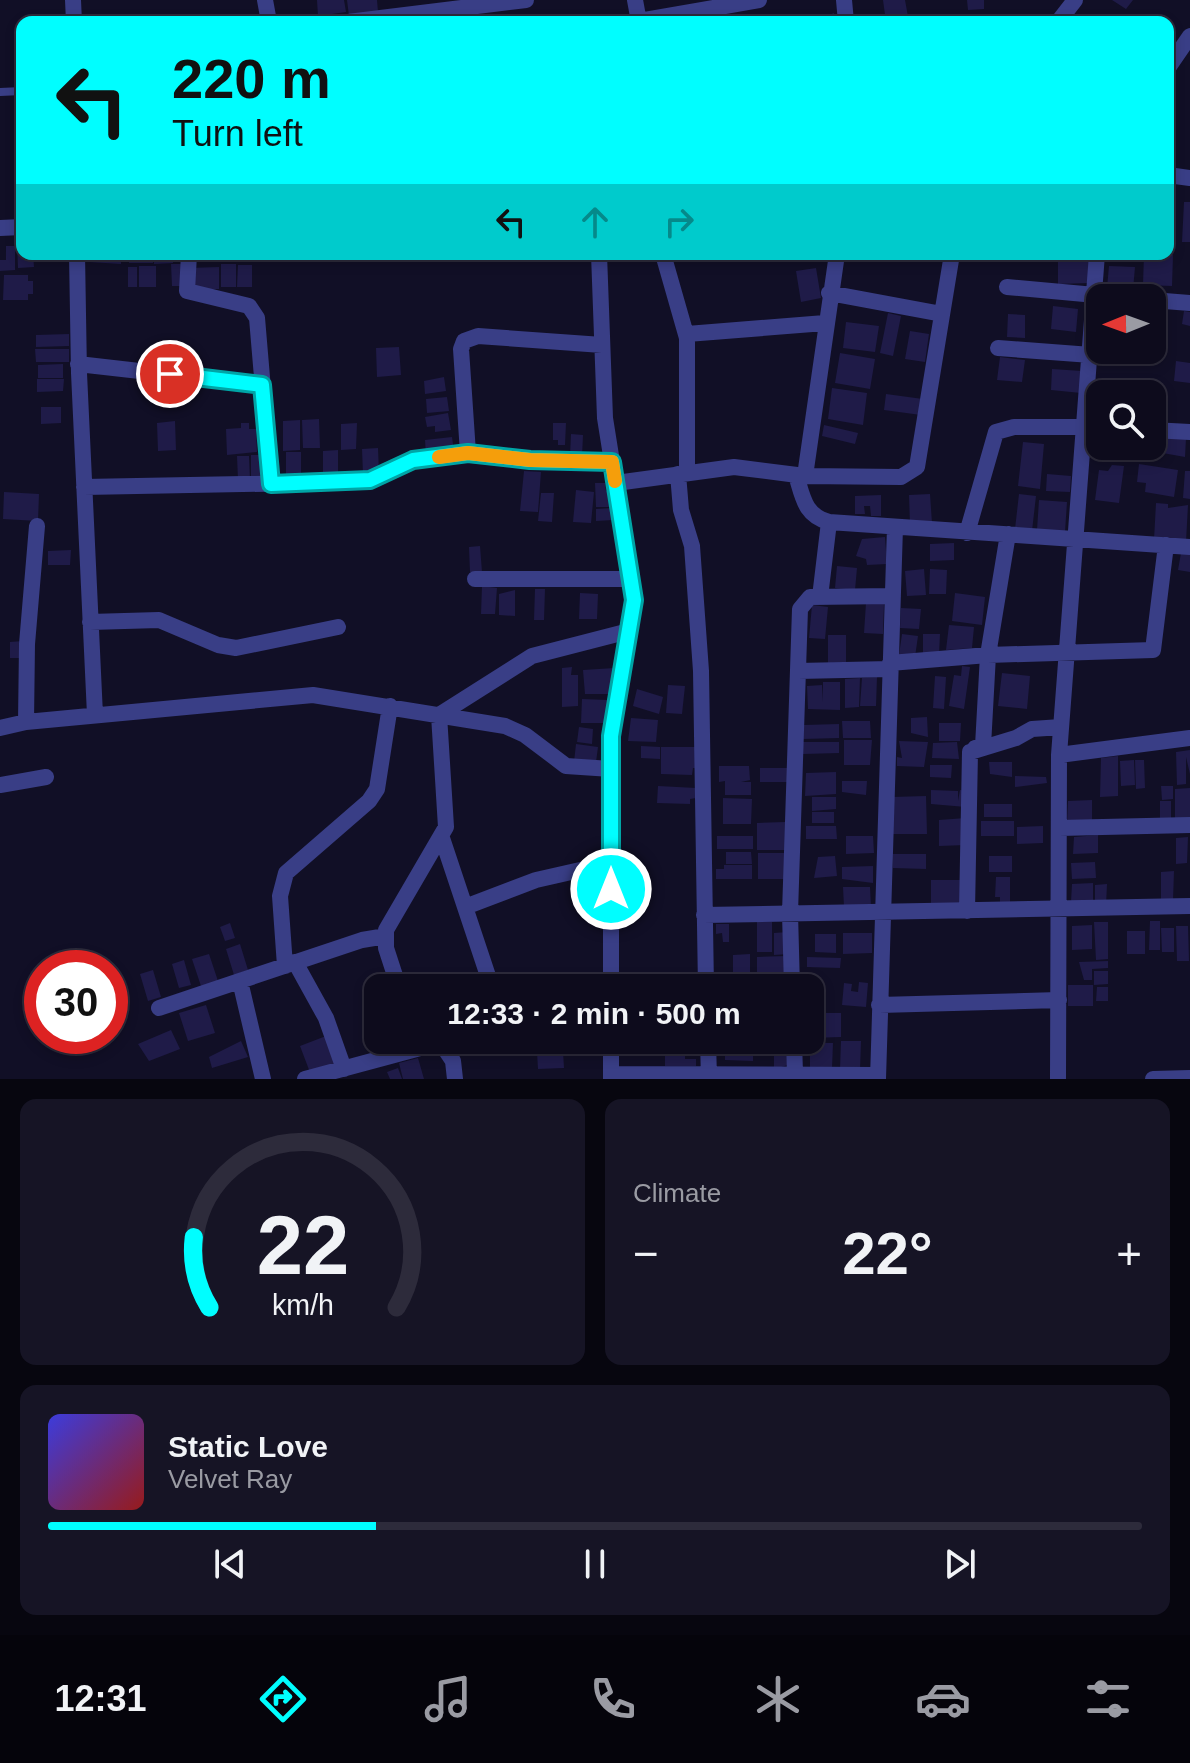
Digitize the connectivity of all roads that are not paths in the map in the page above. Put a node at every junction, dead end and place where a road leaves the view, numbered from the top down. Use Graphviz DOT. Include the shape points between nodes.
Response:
graph roads {
  1 [pos="526,0"];
  2 [pos="759,0"];
  3 [pos="1075,0"];
  4 [pos="454,10"];
  5 [pos="401,16"];
  6 [pos="672,16"];
  7 [pos="1063,16"];
  8 [pos="1190,36"];
  9 [pos="1174,59"];
  10 [pos="77,260"];
  11 [pos="189,260"];
  12 [pos="599,260"];
  13 [pos="665,260"];
  14 [pos="836,260"];
  15 [pos="951,260"];
  16 [pos="1096,260"];
  17 [pos="1094,284"];
  18 [pos="1007,287"];
  19 [pos="829,293"];
  20 [pos="1086,294"];
  21 [pos="1166,301"];
  22 [pos="1190,303"];
  23 [pos="942,314"];
  24 [pos="825,323"];
  25 [pos="687,334"];
  26 [pos="602,345"];
  27 [pos="998,348"];
  28 [pos="1086,355"];
  29 [pos="78,364"];
  30 [pos="262,385"];
  31 [pos="1086,426"];
  32 [pos="1166,431"];
  33 [pos="1190,432"];
  34 [pos="468,453"];
  35 [pos="1087,460"];
  36 [pos="612,462"];
  37 [pos="682,474"];
  38 [pos="801,476"];
  39 [pos="616,483"];
  40 [pos="271,484"];
  41 [pos="84,487"];
  42 [pos="829,522"];
  43 [pos="37,526"];
  44 [pos="895,527"];
  45 [pos="967,533"];
  46 [pos="1008,534"];
  47 [pos="1075,539"];
  48 [pos="1166,545"];
  49 [pos="1190,547"];
  50 [pos="475,579"];
  51 [pos="631,579"];
  52 [pos="893,596"];
  53 [pos="820,597"];
  54 [pos="90,622"];
  55 [pos="338,627"];
  56 [pos="629,631"];
  57 [pos="1064,653"];
  58 [pos="988,655"];
  59 [pos="890,666"];
  60 [pos="798,671"];
  61 [pos="390,706"];
  62 [pos="95,715"];
  63 [pos="439,715"];
  64 [pos="26,722"];
  65 [pos="1061,727"];
  66 [pos="0,728"];
  67 [pos="1190,738"];
  68 [pos="975,748"];
  69 [pos="1059,755"];
  70 [pos="611,769"];
  71 [pos="46,777"];
  72 [pos="0,785"];
  73 [pos="1190,825"];
  74 [pos="1059,828"];
  75 [pos="442,838"];
  76 [pos="611,863"];
  77 [pos="1190,906"];
  78 [pos="465,907"];
  79 [pos="1060,910"];
  80 [pos="967,911"];
  81 [pos="882,912"];
  82 [pos="790,913"];
  83 [pos="704,915"];
  84 [pos="386,936"];
  85 [pos="290,964"];
  86 [pos="396,974"];
  87 [pos="487,974"];
  88 [pos="609,974"];
  89 [pos="706,974"];
  90 [pos="792,974"];
  91 [pos="240,981"];
  92 [pos="1059,1000"];
  93 [pos="879,1005"];
  94 [pos="159,1008"];
  95 [pos="390,1054"];
  96 [pos="450,1054"];
  97 [pos="611,1054"];
  98 [pos="708,1054"];
  99 [pos="794,1054"];
  100 [pos="344,1069"];
  101 [pos="795,1074"];
  102 [pos="611,1077"];
  103 [pos="709,1077"];
  104 [pos="878,1077"];
  105 [pos="1190,1078"];
  106 [pos="263,1079"];
  107 [pos="305,1079"];
  108 [pos="455,1079"];
  109 [pos="1058,1079"];
  110 [pos="1153,1079"];
  1 -- 4 [label="street"];
  2 -- 6 [label="street"];
  3 -- 7 [label="street"];
  4 -- 5 [label="street"];
  8 -- 9 [label="street"];
  10 -- 29 [label="street"];
  11 -- 30 [label="street" via="187,291 211,294 254,312"];
  12 -- 26 [label="street"];
  13 -- 25 [label="street"];
  14 -- 19 [label="street"];
  15 -- 23 [label="street"];
  16 -- 17 [label="street"];
  18 -- 20 [label="street"];
  19 -- 23 [label="street"];
  19 -- 24 [label="street"];
  21 -- 22 [label="street"];
  23 -- 38 [label="street" via="913,473"];
  24 -- 25 [label="street"];
  24 -- 38 [label="street"];
  25 -- 37 [label="street"];
  26 -- 34 [label="street" via="478,336 464,341"];
  26 -- 36 [label="street"];
  27 -- 28 [label="street"];
  29 -- 30 [label="street"];
  29 -- 41 [label="street"];
  30 -- 40 [label="street"];
  31 -- 45 [label="street" via="1006,427 996,432"];
  32 -- 33 [label="street"];
  34 -- 36 [label="street"];
  34 -- 40 [label="street" via="413,460 370,480"];
  35 -- 47 [label="street"];
  36 -- 39 [label="street"];
  37 -- 38 [label="street" via="734,467"];
  37 -- 39 [label="street"];
  37 -- 83 [label="street" via="681,510 692,546 701,663"];
  38 -- 42 [label="street" via="806,509"];
  39 -- 51 [label="street"];
  40 -- 41 [label="street"];
  41 -- 54 [label="street"];
  42 -- 44 [label="street"];
  42 -- 53 [label="street"];
  43 -- 64 [label="street"];
  44 -- 45 [label="street"];
  44 -- 52 [label="street"];
  45 -- 46 [label="street"];
  46 -- 47 [label="street"];
  46 -- 58 [label="street"];
  47 -- 48 [label="street"];
  47 -- 57 [label="street"];
  48 -- 49 [label="street"];
  48 -- 57 [label="street" via="1156,647"];
  50 -- 51 [label="street"];
  51 -- 56 [label="street"];
  52 -- 53 [label="street"];
  52 -- 59 [label="street"];
  53 -- 60 [label="street" via="806,600 800,609"];
  54 -- 55 [label="street" via="159,620 236,648"];
  54 -- 62 [label="street"];
  56 -- 63 [label="street" via="532,656"];
  56 -- 70 [label="street" via="611,736"];
  57 -- 58 [label="street"];
  57 -- 65 [label="street"];
  58 -- 59 [label="street"];
  58 -- 68 [label="street" via="983,746"];
  59 -- 60 [label="street"];
  59 -- 81 [label="street"];
  60 -- 82 [label="street"];
  61 -- 62 [label="street" via="313,695"];
  61 -- 63 [label="street"];
  61 -- 85 [label="street" via="377,789 294,864 282,883"];
  62 -- 64 [label="street"];
  63 -- 70 [label="street" via="515,729 566,766"];
  63 -- 75 [label="street" via="446,811"];
  64 -- 66 [label="street"];
  65 -- 68 [label="street" via="1032,729"];
  65 -- 69 [label="street"];
  67 -- 69 [label="street"];
  68 -- 80 [label="street" via="968,756"];
  69 -- 74 [label="street"];
  70 -- 76 [label="street"];
  71 -- 72 [label="street"];
  73 -- 74 [label="street"];
  74 -- 79 [label="street"];
  75 -- 78 [label="street"];
  75 -- 84 [label="street"];
  76 -- 78 [label="street" via="546,877"];
  76 -- 88 [label="street"];
  77 -- 79 [label="street"];
  78 -- 87 [label="street"];
  79 -- 80 [label="street"];
  79 -- 92 [label="street"];
  80 -- 81 [label="street"];
  81 -- 82 [label="street"];
  81 -- 93 [label="street"];
  82 -- 83 [label="street"];
  82 -- 90 [label="street"];
  83 -- 89 [label="street"];
  84 -- 85 [label="street"];
  84 -- 86 [label="street"];
  85 -- 91 [label="street"];
  85 -- 100 [label="street" via="326,1018"];
  91 -- 94 [label="street"];
  91 -- 106 [label="street"];
  92 -- 93 [label="street"];
  92 -- 109 [label="street"];
  93 -- 104 [label="street"];
  95 -- 100 [label="street"];
  96 -- 108 [label="street"];
  97 -- 102 [label="street"];
  98 -- 103 [label="street"];
  99 -- 101 [label="street"];
  100 -- 107 [label="street"];
  101 -- 103 [label="street"];
  101 -- 104 [label="street"];
  102 -- 103 [label="street"];
  105 -- 110 [label="street"];
}
